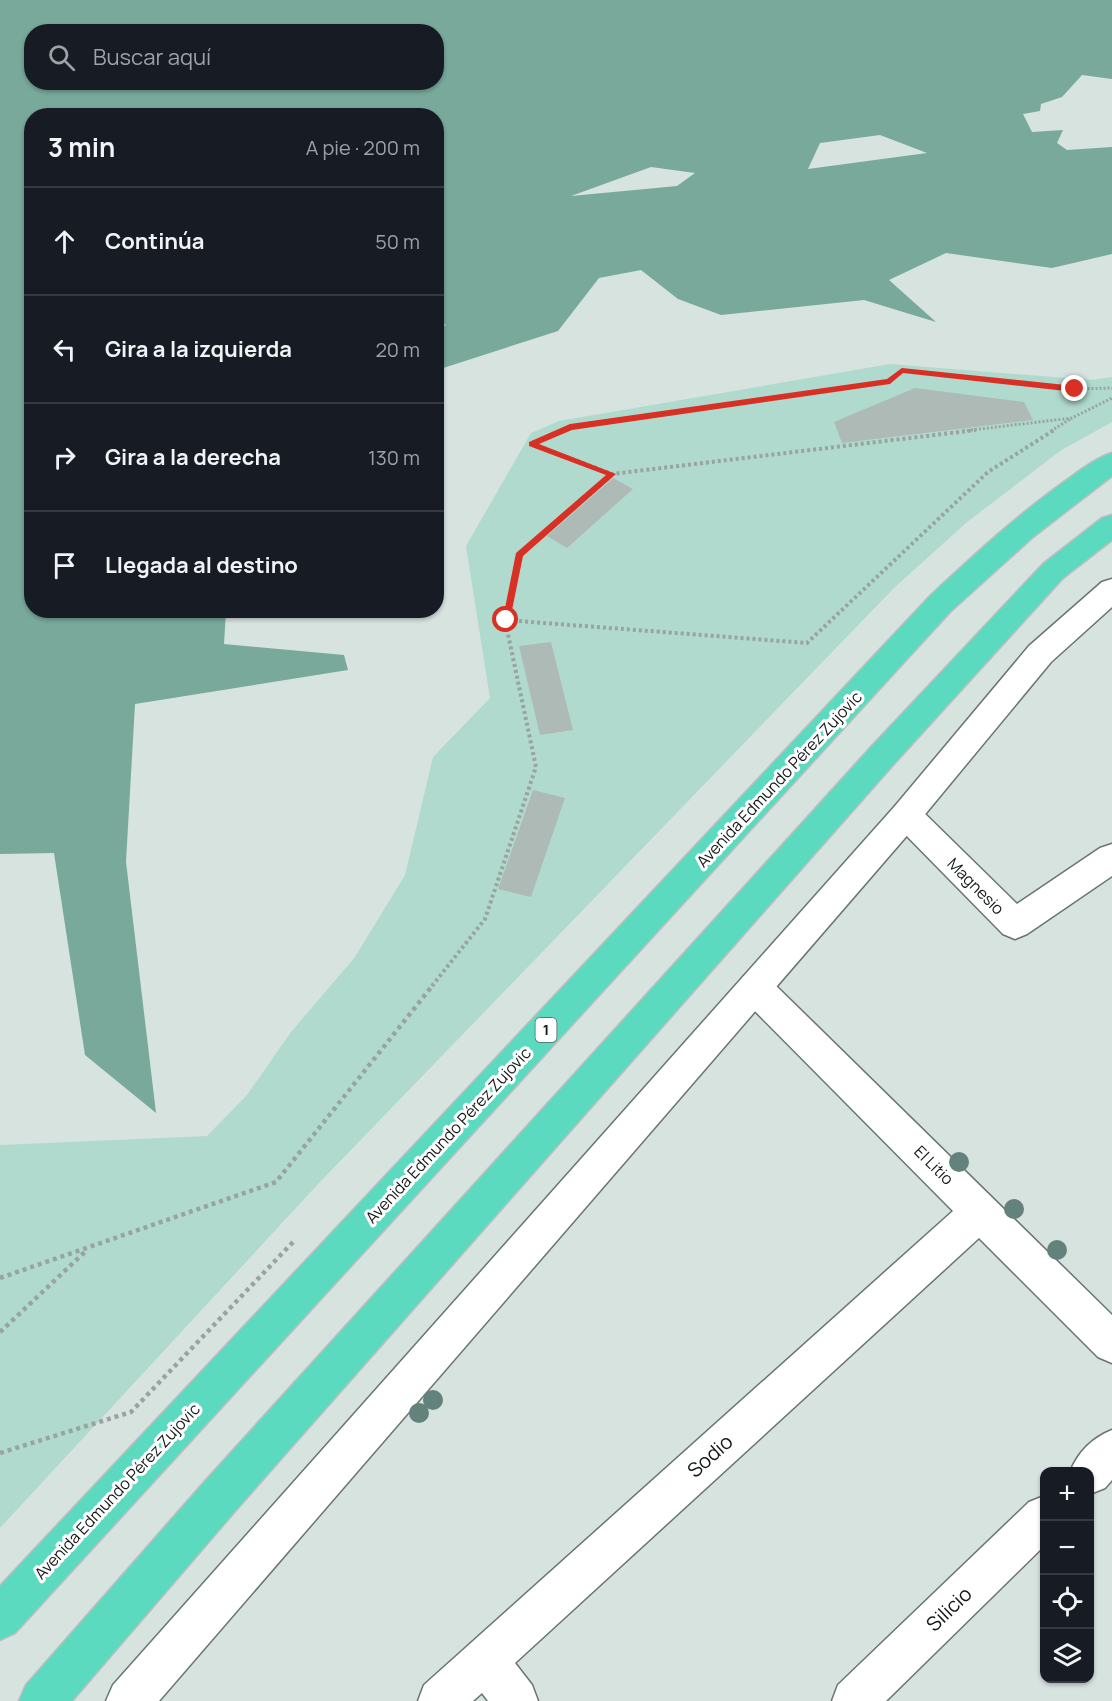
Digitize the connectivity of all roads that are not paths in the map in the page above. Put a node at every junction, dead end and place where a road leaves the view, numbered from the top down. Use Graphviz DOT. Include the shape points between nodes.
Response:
graph roads {
  1 [pos="1112,463"];
  2 [pos="1112,525"];
  3 [pos="1112,591"];
  4 [pos="906,815"];
  5 [pos="1112,858"];
  6 [pos="755,988"];
  7 [pos="981,1211"];
  8 [pos="1112,1343"];
  9 [pos="1112,1451"];
  10 [pos="1094,1468"];
  11 [pos="1040,1520"];
  12 [pos="0,1618"];
  13 [pos="485,1660"];
  14 [pos="137,1698"];
  15 [pos="42,1701"];
  16 [pos="440,1701"];
  17 [pos="516,1701"];
  18 [pos="854,1701"];
  1 -- 12 [label="highway, Avenida Edmundo Pérez Zujovic / 1" via="1065,494 1005,543 940,604"];
  2 -- 15 [label="highway" via="1053,571 882,756 221,1495"];
  3 -- 4 [label="street" via="1040,654"];
  4 -- 5 [label="street, Magnesio" via="1015,924"];
  4 -- 6 [label="street"];
  6 -- 7 [label="street, El Litio"];
  6 -- 14 [label="street"];
  7 -- 8 [label="street, El Litio"];
  7 -- 13 [label="street, Sodio"];
  9 -- 10 [label="street"];
  11 -- 18 [label="street, Silicio"];
  13 -- 16 [label="street, Sodio"];
  13 -- 17 [label="street"];
}
